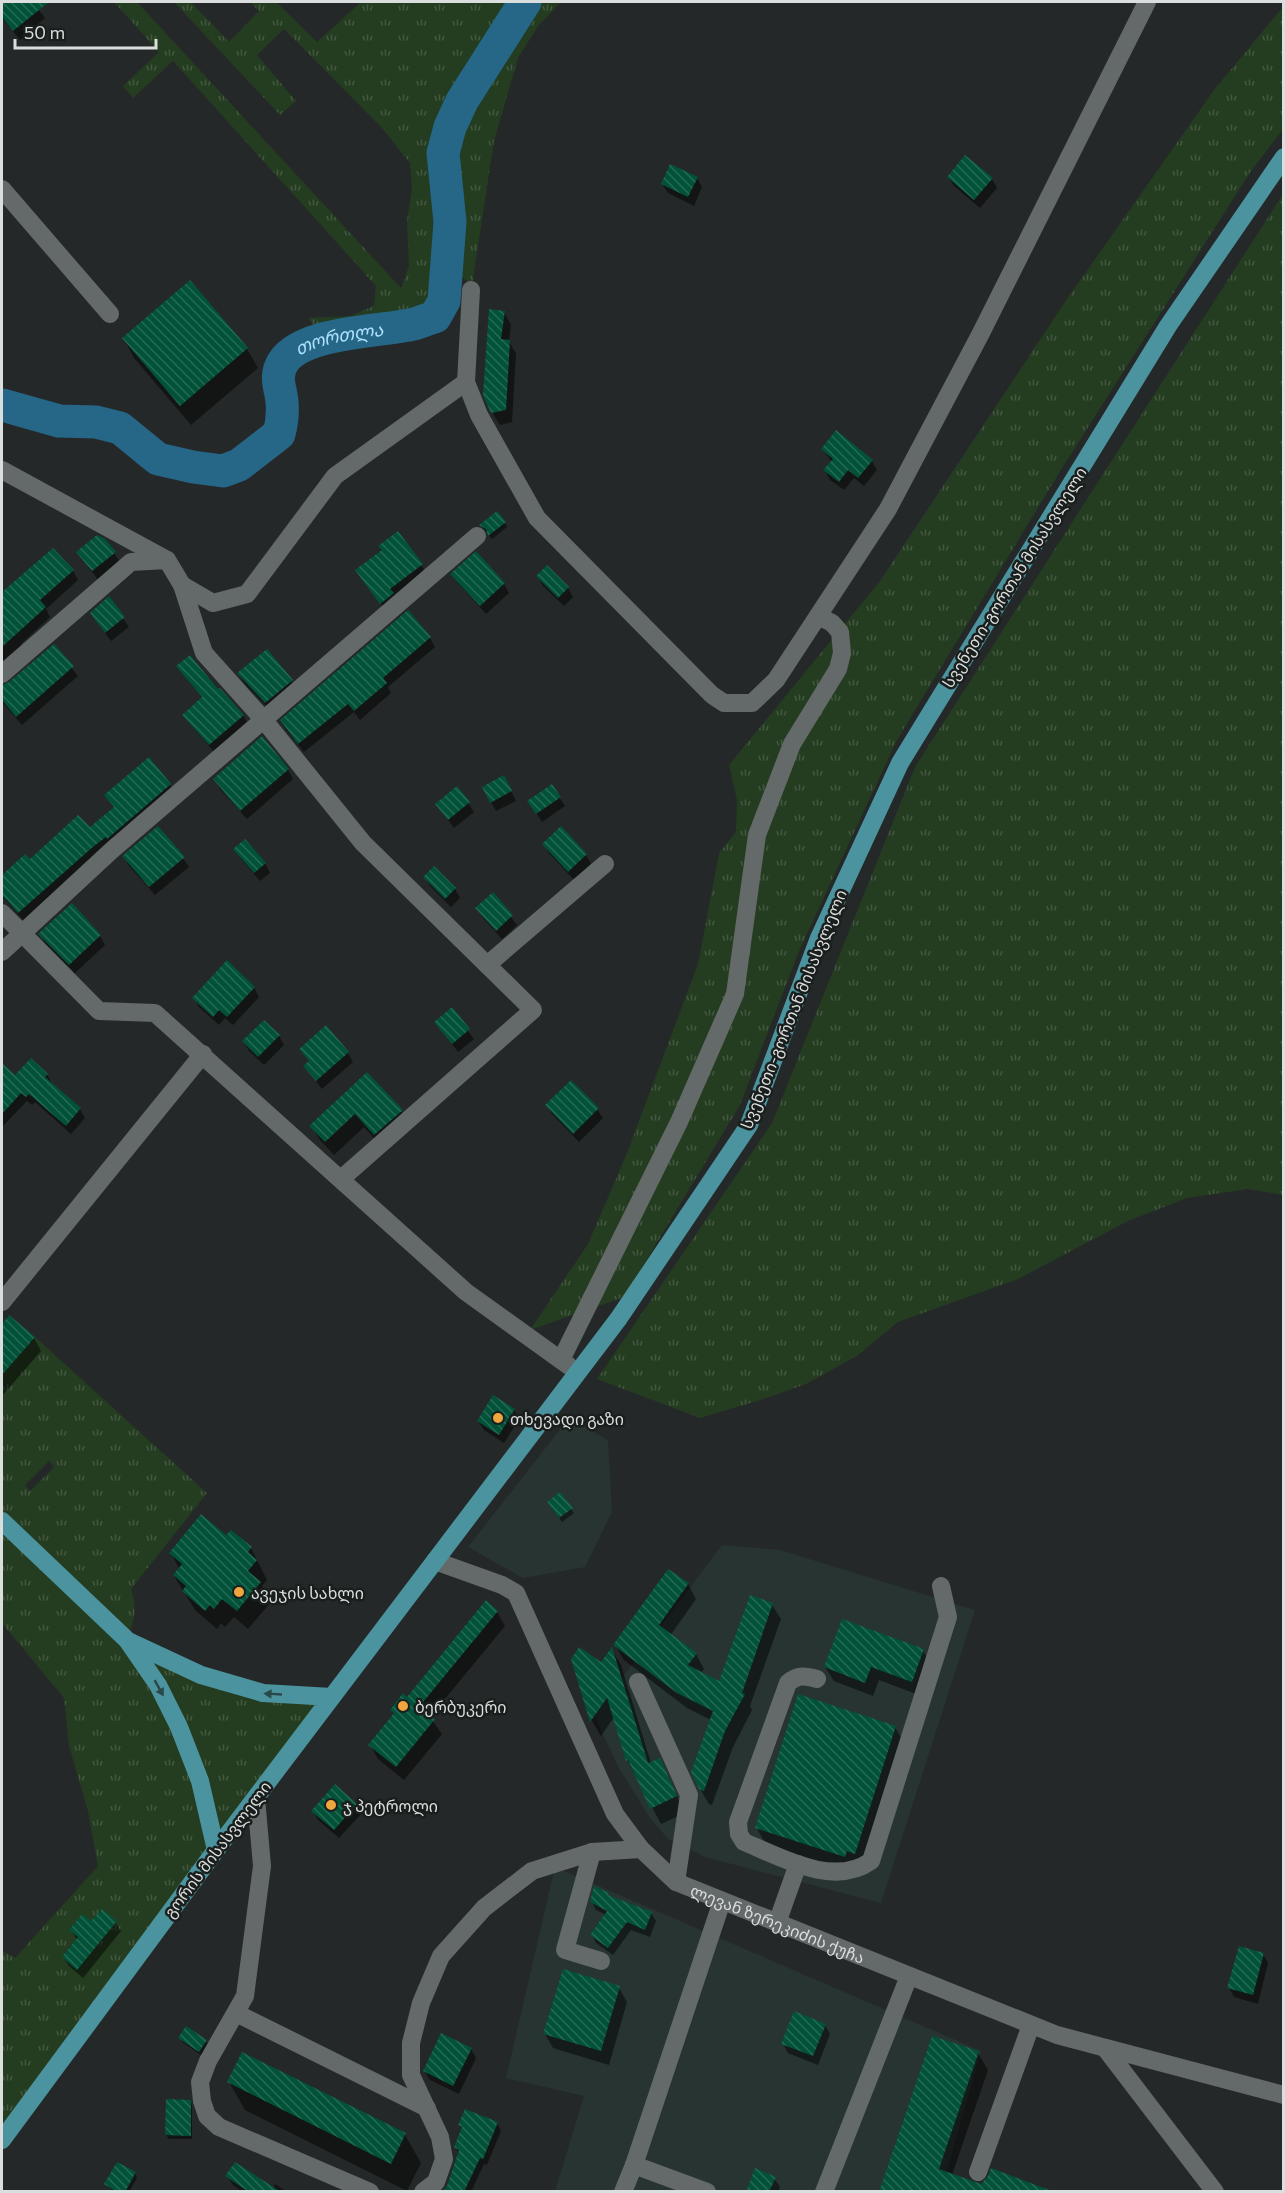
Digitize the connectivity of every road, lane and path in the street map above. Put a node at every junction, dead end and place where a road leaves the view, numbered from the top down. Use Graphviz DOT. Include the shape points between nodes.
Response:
graph roads {
  1 [pos="1147,2"];
  2 [pos="1284,157"];
  3 [pos="2,189"];
  4 [pos="471,290"];
  5 [pos="110,314"];
  6 [pos="466,382"];
  7 [pos="2,470"];
  8 [pos="477,536"];
  9 [pos="166,560"];
  10 [pos="182,585"];
  11 [pos="818,616"];
  12 [pos="2,674"];
  13 [pos="263,719"];
  14 [pos="605,864"];
  15 [pos="2,913"];
  16 [pos="22,933"];
  17 [pos="2,952"];
  18 [pos="487,965"];
  19 [pos="202,1054"];
  20 [pos="341,1179"];
  21 [pos="2,1302"];
  22 [pos="561,1360"];
  23 [pos="578,1373"];
  24 [pos="2,1521"];
  25 [pos="435,1561"];
  26 [pos="941,1586"];
  27 [pos="127,1640"];
  28 [pos="818,1679"];
  29 [pos="638,1682"];
  30 [pos="332,1697"];
  31 [pos="256,1798"];
  32 [pos="641,1849"];
  33 [pos="216,1850"];
  34 [pos="592,1852"];
  35 [pos="798,1864"];
  36 [pos="676,1882"];
  37 [pos="722,1901"];
  38 [pos="777,1923"];
  39 [pos="601,1961"];
  40 [pos="909,1976"];
  41 [pos="236,2013"];
  42 [pos="1031,2025"];
  43 [pos="1105,2048"];
  44 [pos="1284,2096"];
  45 [pos="427,2108"];
  46 [pos="2,2140"];
  47 [pos="634,2166"];
  48 [pos="978,2172"];
  49 [pos="370,2192"];
  50 [pos="423,2192"];
  51 [pos="622,2192"];
  52 [pos="707,2192"];
  53 [pos="824,2192"];
  54 [pos="1215,2192"];
  1 -- 11 [label="street" via="893,499"];
  2 -- 23 [label="main road, სვენეთი-გორთან მისასვლელი" via="1168,326 900,763 819,938 748,1125"];
  3 -- 5 [label="street"];
  4 -- 6 [label="street"];
  6 -- 10 [label="street" via="335,476 247,594 213,603"];
  6 -- 11 [label="street" via="479,415 537,518 724,704 752,703 776,680"];
  7 -- 9 [label="street"];
  8 -- 13 [label="street"];
  9 -- 10 [label="street"];
  9 -- 12 [label="street" via="131,562"];
  10 -- 13 [label="street" via="204,653"];
  11 -- 22 [label="street" via="840,632 842,653 838,669 792,744 757,835 735,994 679,1122"];
  13 -- 16 [label="street"];
  13 -- 18 [label="street" via="363,843"];
  14 -- 18 [label="street"];
  15 -- 16 [label="street"];
  16 -- 17 [label="street"];
  16 -- 19 [label="street" via="99,1011 155,1013"];
  18 -- 20 [label="street" via="533,1010"];
  19 -- 20 [label="street"];
  19 -- 21 [label="street"];
  20 -- 22 [label="street" via="466,1292"];
  22 -- 23 [label="street"];
  23 -- 25 [label="main road, სვენეთი-გორთან მისასვლელი"];
  24 -- 27 [label="main road"];
  25 -- 30 [label="main road, გორის მისასვლელი"];
  25 -- 32 [label="street, ლევან ზერეკიძის ქუჩა" via="516,1593 615,1814"];
  26 -- 35 [label="street" via="948,1617 871,1861 863,1867 835,1872"];
  30 -- 27 [label="main road, one-way" via="262,1693 201,1675"];
  27 -- 33 [label="main road, one-way" via="158,1685 179,1727 200,1781"];
  28 -- 35 [label="street" via="803,1676 788,1683 738,1822 744,1842"];
  29 -- 36 [label="street" via="689,1796"];
  30 -- 31 [label="main road, გორის მისასვლელი"];
  31 -- 33 [label="main road, გორის მისასვლელი"];
  31 -- 41 [label="street" via="262,1866 245,1996"];
  32 -- 34 [label="street"];
  32 -- 36 [label="street, ლევან ზერეკიძის ქუჩა"];
  33 -- 46 [label="main road, გორის მისასვლელი"];
  34 -- 39 [label="street" via="565,1950"];
  34 -- 45 [label="street" via="532,1871 484,1908 441,1956 421,2003 411,2043 411,2075"];
  35 -- 38 [label="street"];
  36 -- 37 [label="street, ლევან ზერეკიძის ქუჩა"];
  37 -- 38 [label="street, ლევან ზერეკიძის ქუჩა"];
  37 -- 47 [label="street"];
  38 -- 40 [label="street, ლევან ზერეკიძის ქუჩა"];
  40 -- 42 [label="street, ლევან ზერეკიძის ქუჩა"];
  40 -- 53 [label="street"];
  41 -- 45 [label="street"];
  41 -- 49 [label="street" via="200,2082 207,2116 219,2127"];
  42 -- 43 [label="street, ლევან ზერეკიძის ქუჩა"];
  42 -- 48 [label="street"];
  43 -- 44 [label="street, ლევან ზერეკიძის ქუჩა"];
  43 -- 54 [label="street"];
  45 -- 50 [label="street" via="440,2137 444,2159 436,2182"];
  47 -- 51 [label="street"];
  47 -- 52 [label="street"];
}
